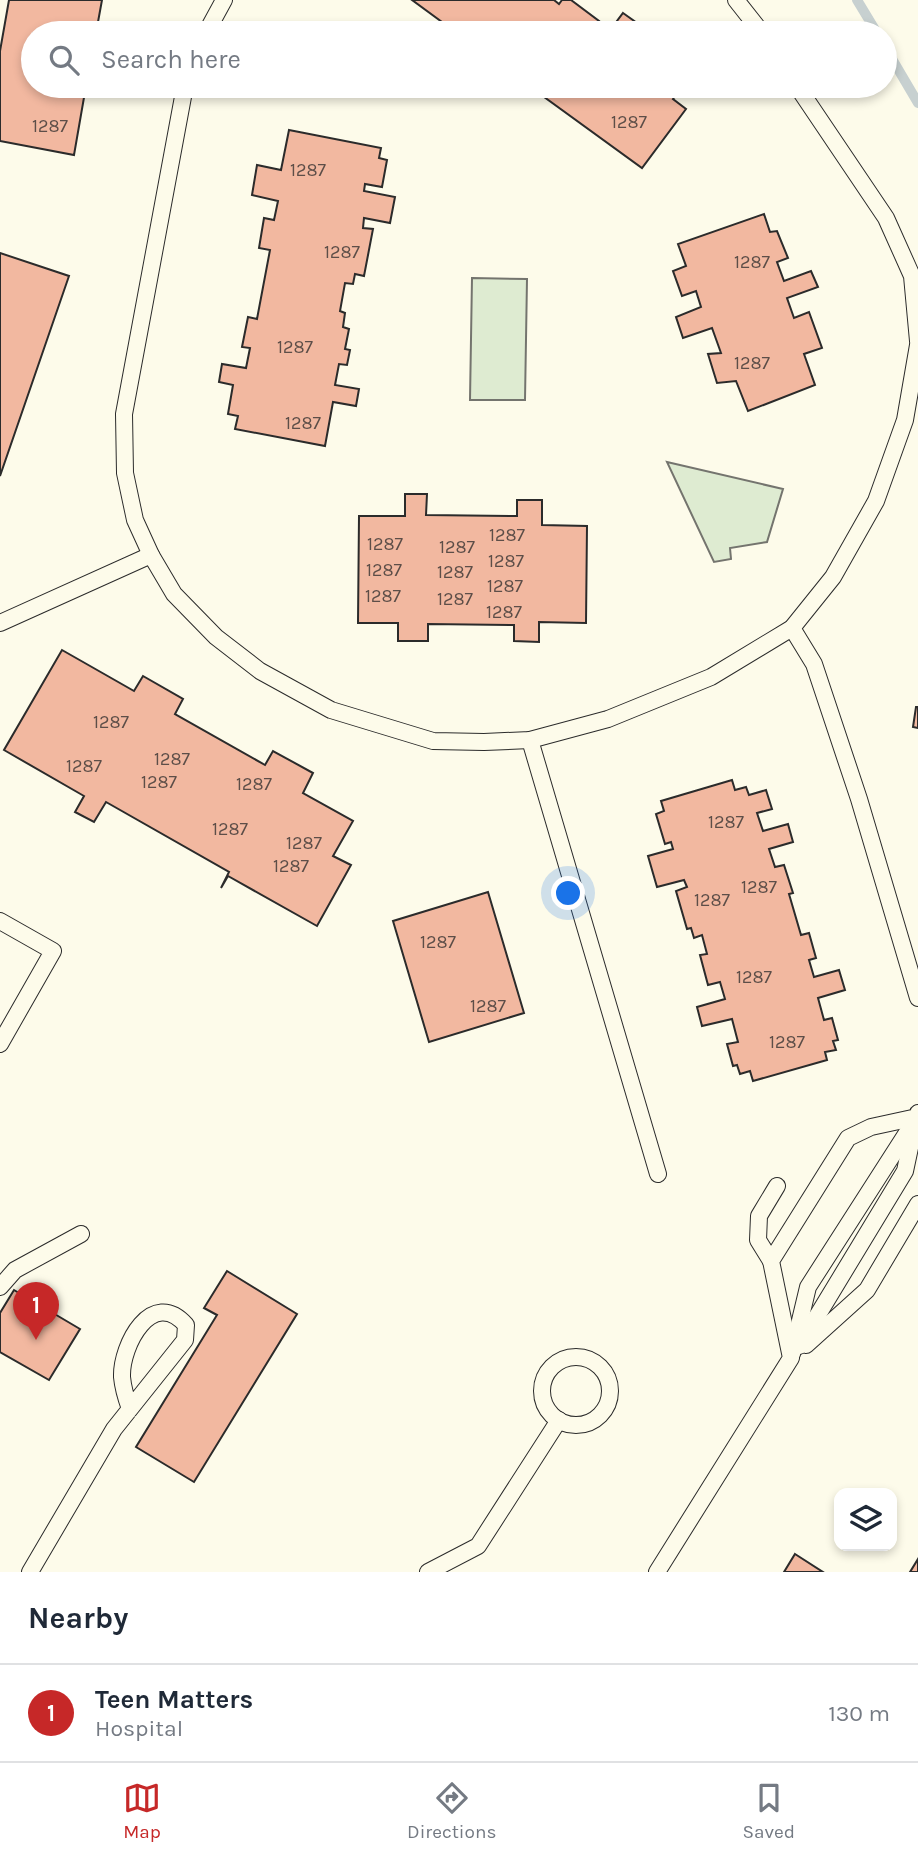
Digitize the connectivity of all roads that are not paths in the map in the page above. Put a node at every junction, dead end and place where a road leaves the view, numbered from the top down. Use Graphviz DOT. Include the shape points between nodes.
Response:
graph roads {
  1 [pos="224,0"];
  2 [pos="736,0"];
  3 [pos="213,21"];
  4 [pos="753,21"];
  5 [pos="183,98"];
  6 [pos="805,98"];
  7 [pos="918,343"];
  8 [pos="150,555"];
  9 [pos="0,623"];
  10 [pos="792,628"];
  11 [pos="530,740"];
  12 [pos="0,921"];
  13 [pos="918,998"];
  14 [pos="0,1044"];
  15 [pos="918,1117"];
  16 [pos="658,1174"];
  17 [pos="777,1186"];
  18 [pos="918,1204"];
  19 [pos="81,1234"];
  20 [pos="771,1261"];
  21 [pos="0,1287"];
  22 [pos="791,1359"];
  23 [pos="130,1409"];
  24 [pos="559,1420"];
  25 [pos="30,1572"];
  26 [pos="428,1572"];
  27 [pos="657,1572"];
  1 -- 3 [label="lane"];
  2 -- 4 [label="lane"];
  5 -- 8 [label="lane" via="124,414 127,482 135,520"];
  6 -- 7 [label="lane" via="886,218 912,276"];
  7 -- 10 [label="lane" via="905,420 876,501 834,577"];
  8 -- 9 [label="lane"];
  8 -- 11 [label="lane" via="174,594 216,637 260,671 331,710 433,741"];
  10 -- 11 [label="lane" via="711,677 608,719"];
  10 -- 13 [label="lane" via="814,664"];
  11 -- 16 [label="lane"];
  12 -- 14 [label="lane" via="53,951"];
  15 -- 20 [label="lane" via="871,1126 848,1138"];
  15 -- 22 [label="lane" via="905,1171"];
  15 -- 22 [label="lane" via="808,1287"];
  17 -- 20 [label="lane" via="759,1216 758,1240"];
  18 -- 22 [label="lane" via="867,1290"];
  19 -- 21 [label="lane" via="15,1269"];
  20 -- 22 [label="lane"];
  22 -- 27 [label="lane"];
  23 -- 23 [label="lane" via="185,1340 187,1325 180,1317 157,1312 142,1321 122,1375"];
  23 -- 25 [label="lane"];
  24 -- 24 [label="lane" via="576,1426 598,1418 605,1410 611,1388 608,1377 592,1360 570,1357 544,1377 542,1400"];
  24 -- 26 [label="lane" via="478,1546"];
}
